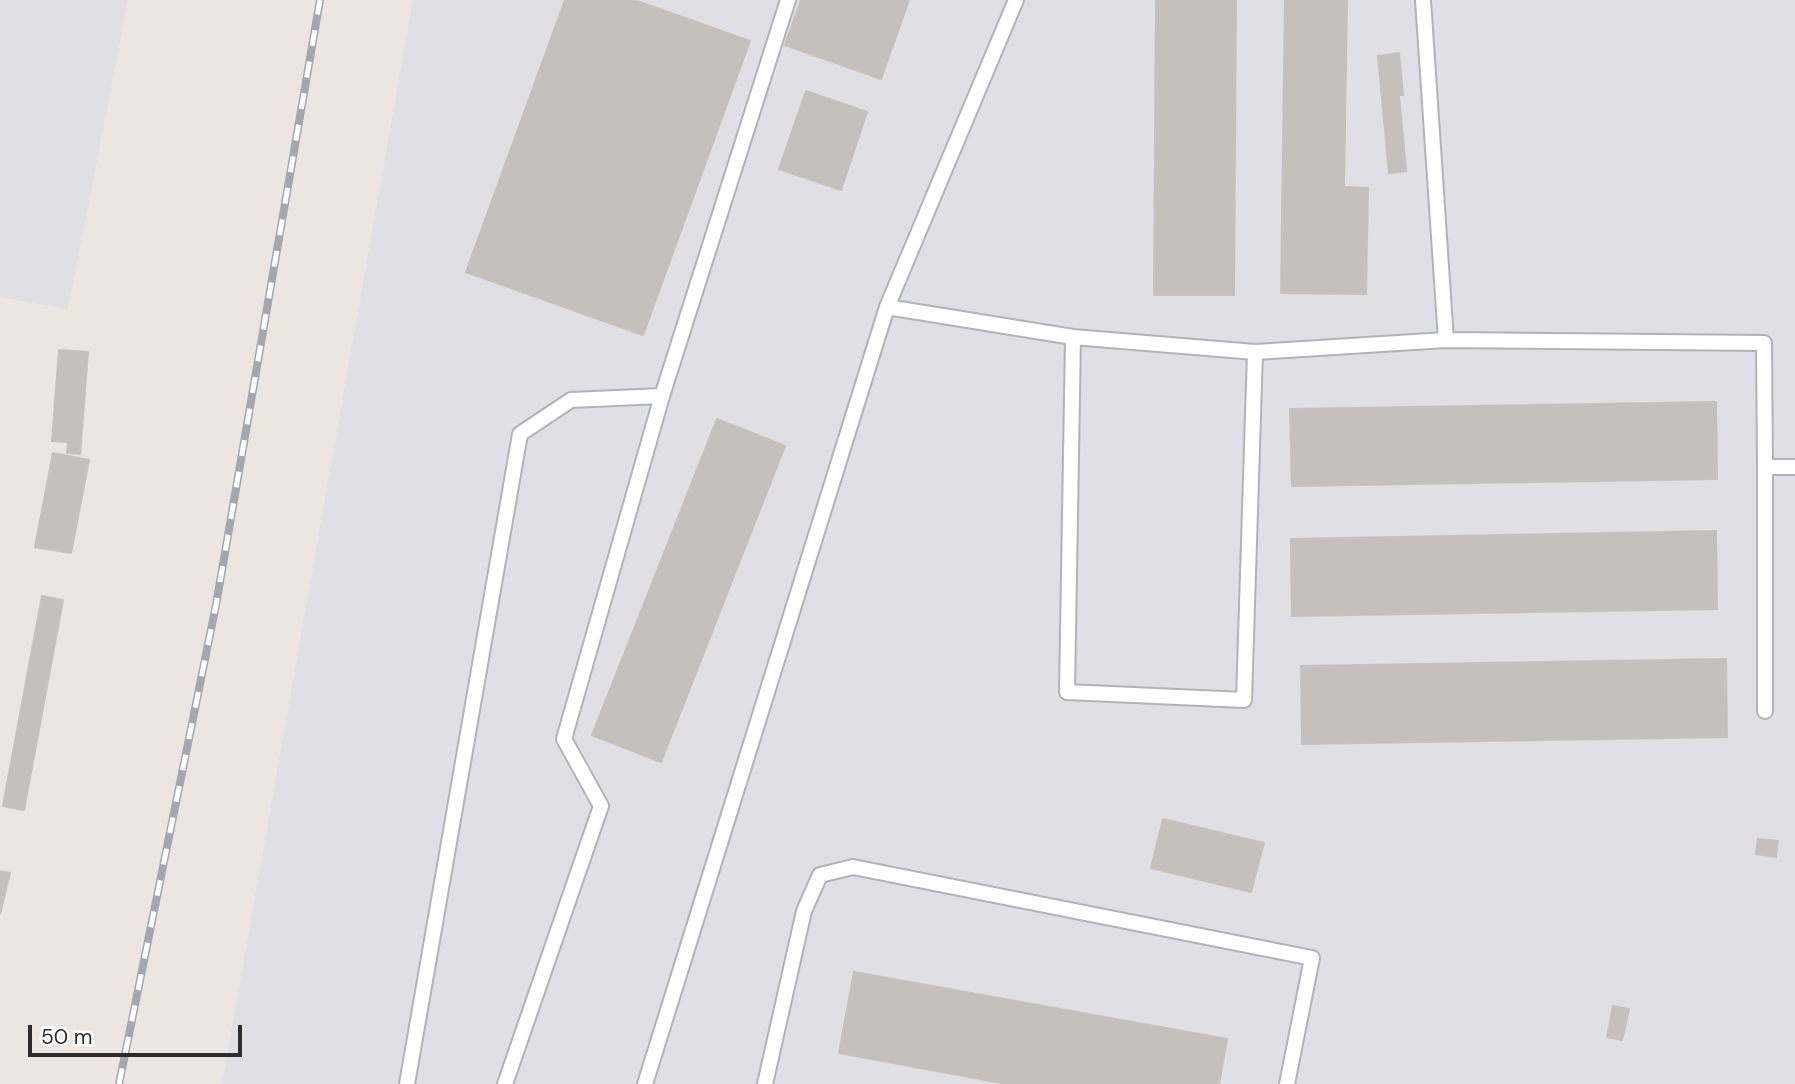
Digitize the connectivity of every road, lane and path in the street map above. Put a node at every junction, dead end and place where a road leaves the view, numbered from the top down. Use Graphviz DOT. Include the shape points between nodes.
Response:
graph roads {
  1 [pos="788,0"];
  2 [pos="1016,0"];
  3 [pos="1423,0"];
  4 [pos="887,307"];
  5 [pos="1073,337"];
  6 [pos="1446,340"];
  7 [pos="1255,352"];
  8 [pos="662,396"];
  9 [pos="1765,467"];
  10 [pos="1795,467"];
  11 [pos="1765,711"];
  12 [pos="407,1084"];
  13 [pos="505,1084"];
  14 [pos="645,1084"];
  15 [pos="765,1084"];
  16 [pos="1287,1084"];
  1 -- 8 [label="lane"];
  2 -- 4 [label="lane"];
  3 -- 6 [label="lane"];
  4 -- 5 [label="lane"];
  4 -- 14 [label="lane"];
  5 -- 7 [label="lane"];
  5 -- 7 [label="lane" via="1067,692 1244,700"];
  6 -- 7 [label="lane"];
  6 -- 9 [label="lane" via="1763,343"];
  8 -- 12 [label="lane" via="571,400 520,434"];
  8 -- 13 [label="lane" via="564,739 601,806"];
  9 -- 10 [label="lane"];
  9 -- 11 [label="lane"];
  15 -- 16 [label="lane" via="804,911 820,875 853,867 1312,958"];
}
